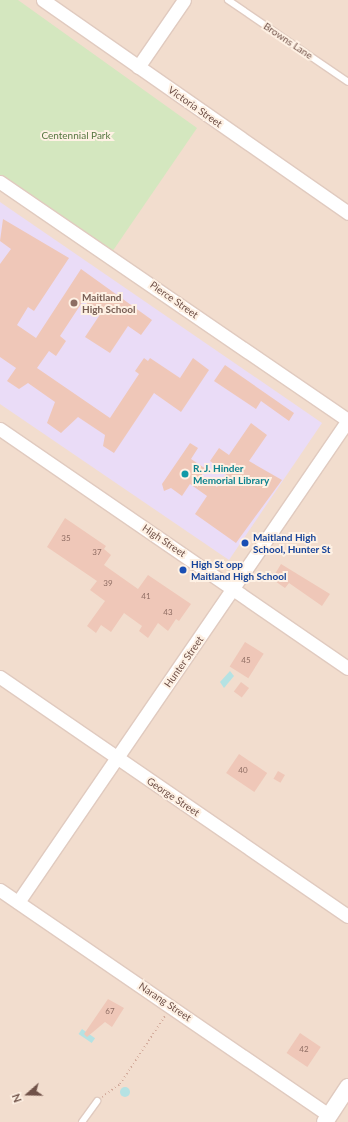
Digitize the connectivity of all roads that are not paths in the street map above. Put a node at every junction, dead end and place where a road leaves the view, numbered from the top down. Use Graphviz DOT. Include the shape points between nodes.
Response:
graph roads {
  1 [pos="43,0"];
  2 [pos="184,0"];
  3 [pos="228,0"];
  4 [pos="138,67"];
  5 [pos="348,82"];
  6 [pos="0,182"];
  7 [pos="348,213"];
  8 [pos="348,420"];
  9 [pos="0,429"];
  10 [pos="235,589"];
  11 [pos="348,668"];
  12 [pos="0,677"];
  13 [pos="117,759"];
  14 [pos="0,890"];
  15 [pos="18,902"];
  16 [pos="348,916"];
  17 [pos="348,1087"];
  18 [pos="97,1101"];
  19 [pos="327,1118"];
  20 [pos="82,1122"];
  1 -- 4 [label="street, Victoria Street"];
  2 -- 4 [label="street"];
  3 -- 5 [label="lane, Browns Lane"];
  4 -- 7 [label="street, Victoria Street"];
  6 -- 8 [label="street, Pierce Street"];
  8 -- 10 [label="street, Hunter Street"];
  9 -- 10 [label="street, High Street"];
  10 -- 11 [label="street, High Street"];
  10 -- 13 [label="street, Hunter Street"];
  12 -- 13 [label="street, George Street"];
  13 -- 15 [label="street, Hunter Street"];
  13 -- 16 [label="street, George Street"];
  14 -- 15 [label="street, Narang Street"];
  15 -- 19 [label="street, Narang Street"];
  17 -- 19 [label="street"];
  18 -- 20 [label="lane"];
}
